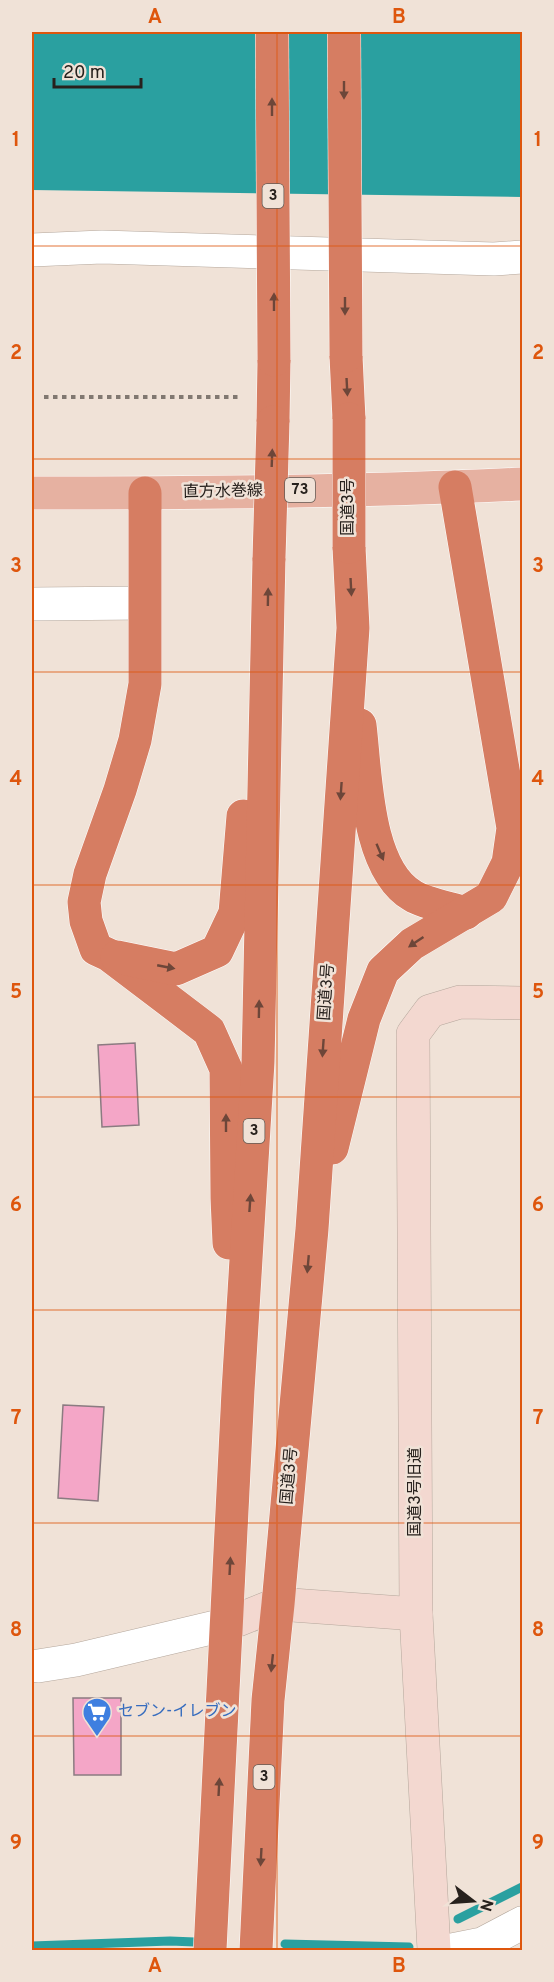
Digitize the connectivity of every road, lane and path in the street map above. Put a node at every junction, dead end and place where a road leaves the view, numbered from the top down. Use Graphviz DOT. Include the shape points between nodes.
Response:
graph roads {
  1 [pos="272,32"];
  2 [pos="344,32"];
  3 [pos="32,250"];
  4 [pos="522,257"];
  5 [pos="44,397"];
  6 [pos="273,410"];
  7 [pos="522,483"];
  8 [pos="455,487"];
  9 [pos="32,493"];
  10 [pos="145,493"];
  11 [pos="145,603"];
  12 [pos="32,604"];
  13 [pos="353,628"];
  14 [pos="267,636"];
  15 [pos="466,913"];
  16 [pos="109,955"];
  17 [pos="522,1003"];
  18 [pos="312,1229"];
  19 [pos="238,1391"];
  20 [pos="278,1604"];
  21 [pos="417,1614"];
  22 [pos="228,1624"];
  23 [pos="38,1666"];
  24 [pos="522,1923"];
  25 [pos="210,1950"];
  26 [pos="256,1950"];
  27 [pos="434,1950"];
  28 [pos="452,1950"];
  6 -- 1 [label="highway, 3, one-way, bridge"];
  2 -- 13 [label="highway, 国道3号 / 3, one-way, bridge"];
  3 -- 4 [label="street" via="102,247"];
  5 -- 6 [label="path"];
  14 -- 6 [label="highway, 3, one-way, bridge"];
  7 -- 8 [label="main road, 直方水巻線 / 73"];
  8 -- 10 [label="main road, 直方水巻線 / 73"];
  8 -- 15 [label="highway" via="513,828 508,863 491,897"];
  9 -- 10 [label="main road, 直方水巻線 / 73"];
  10 -- 11 [label="highway"];
  11 -- 12 [label="street"];
  11 -- 16 [label="highway" via="145,684 135,740 84,902 96,949"];
  13 -- 15 [label="highway, one-way" via="374,839 390,877 413,897"];
  13 -- 18 [label="highway, 国道3号 / 3, one-way"];
  16 -- 14 [label="highway, one-way" via="176,969 217,951 235,913 243,816"];
  19 -- 14 [label="highway, 3, one-way" via="258,1062"];
  15 -- 18 [label="highway, one-way" via="412,944 383,970 364,1019"];
  19 -- 16 [label="highway, one-way" via="227,1198 226,1069 208,1031"];
  17 -- 21 [label="street, 国道3号旧道" via="460,1002 430,1011 413,1034"];
  18 -- 20 [label="highway, 国道3号 / 3, one-way"];
  22 -- 19 [label="highway, 3, one-way"];
  20 -- 21 [label="street"];
  20 -- 22 [label="street"];
  20 -- 26 [label="highway, 国道3号 / 3, one-way" via="268,1700"];
  21 -- 27 [label="street, 国道3号旧道"];
  22 -- 23 [label="street"];
  25 -- 22 [label="highway, 3, one-way"];
  24 -- 28 [label="street" via="482,1944"];
}
